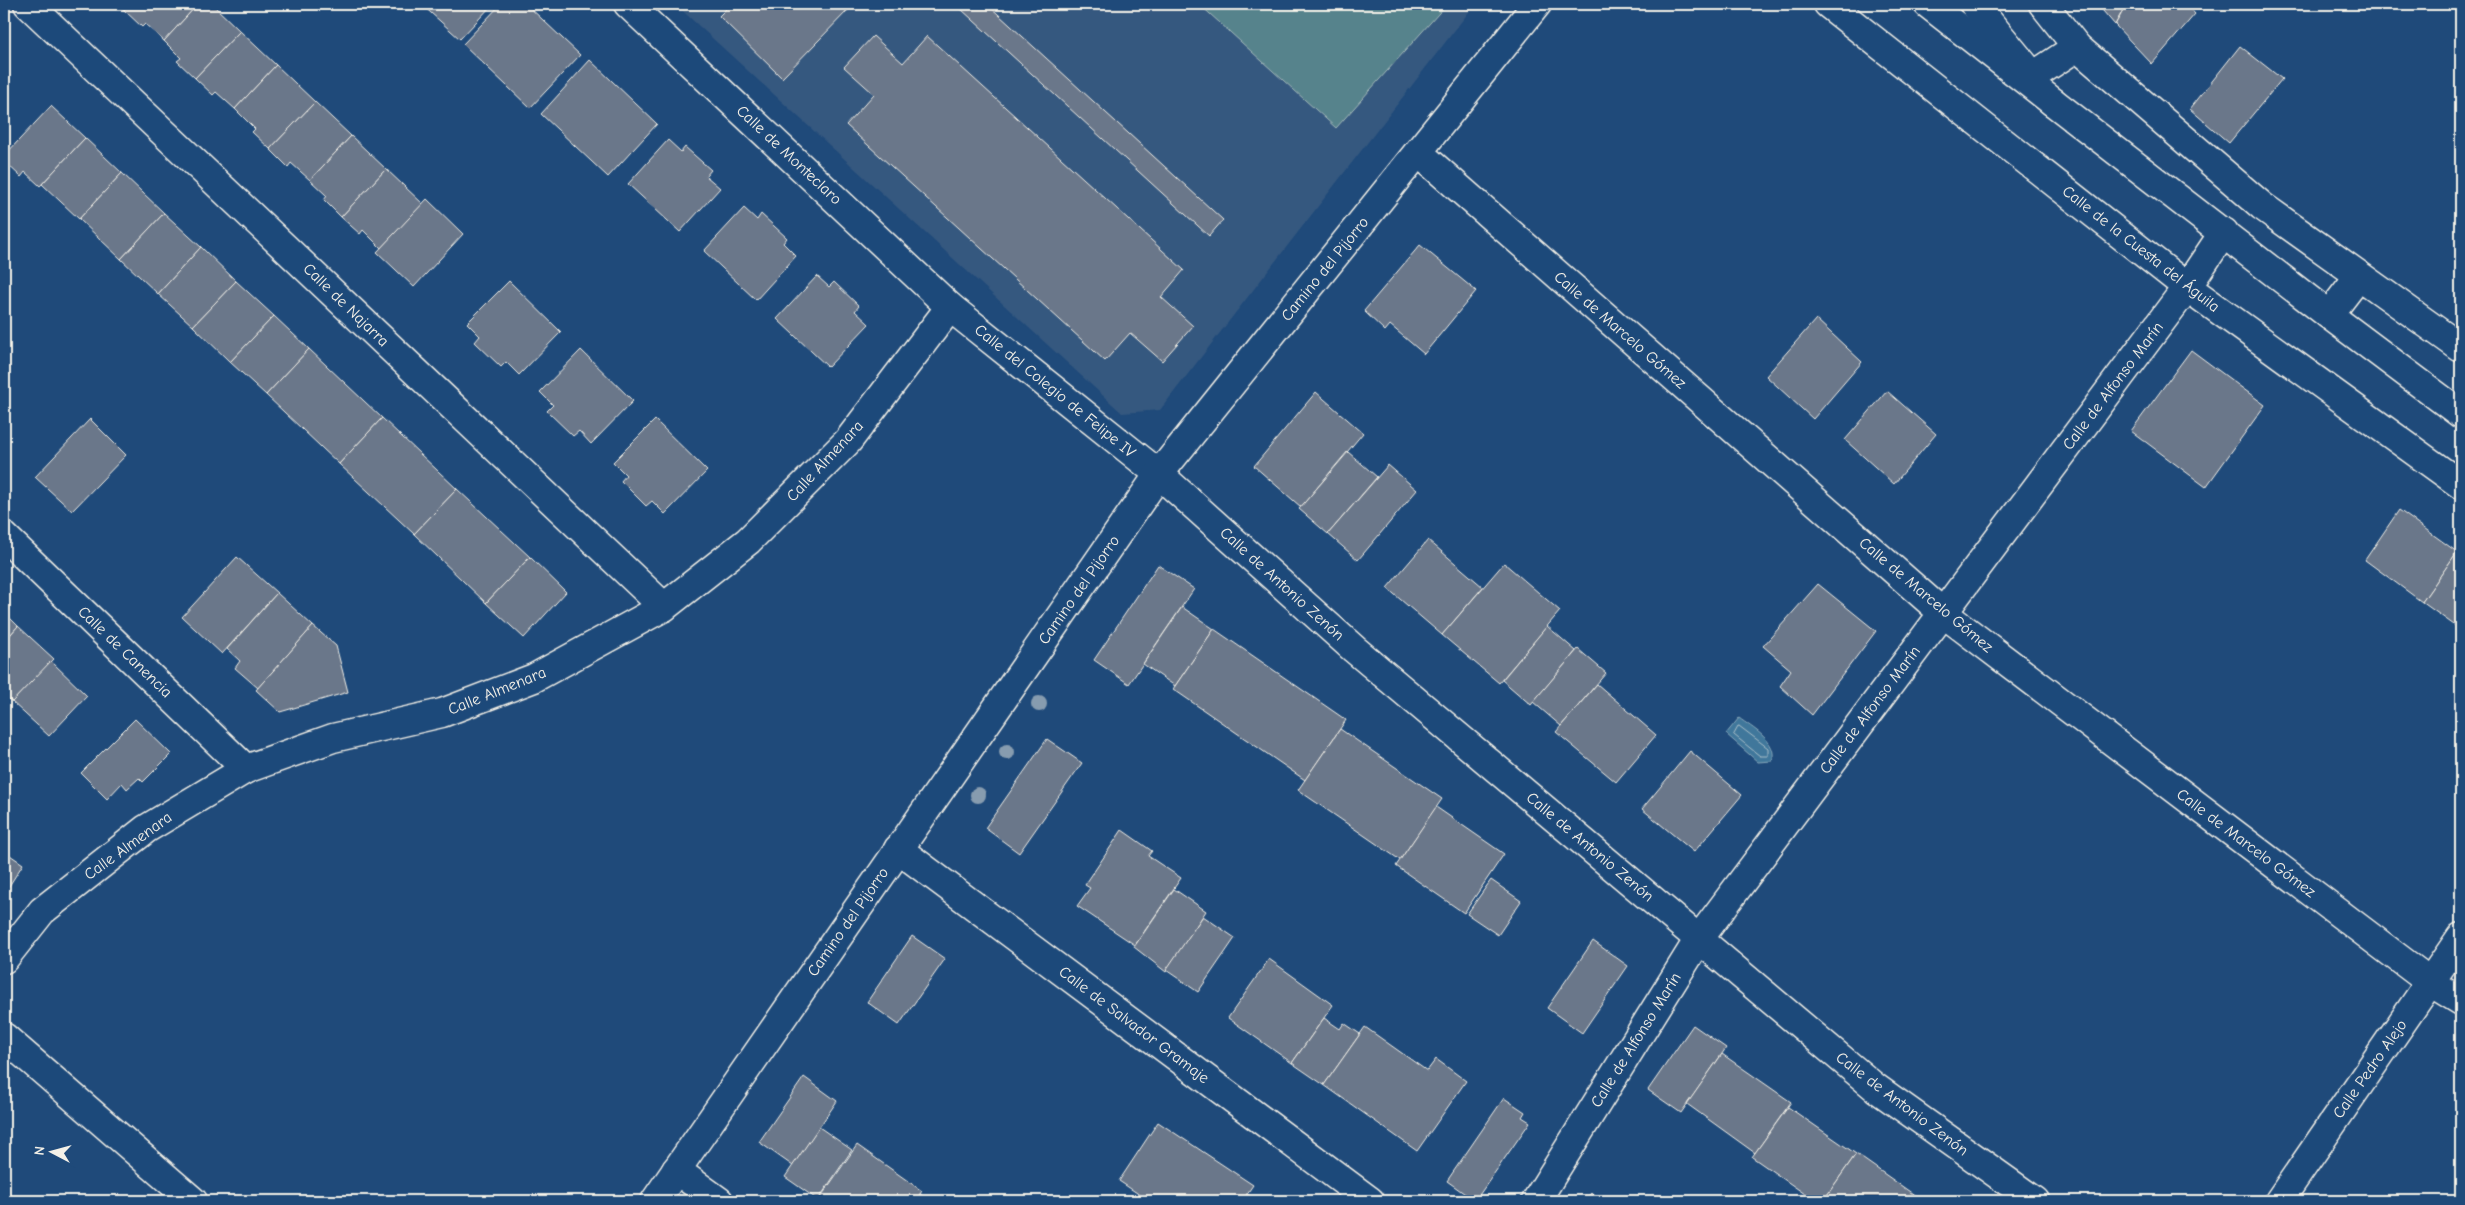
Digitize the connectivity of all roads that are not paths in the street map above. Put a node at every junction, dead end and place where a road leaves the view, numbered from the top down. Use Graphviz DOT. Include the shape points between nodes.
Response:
graph roads {
  1 [pos="28,4"];
  2 [pos="628,4"];
  3 [pos="1537,4"];
  4 [pos="1828,4"];
  5 [pos="1928,4"];
  6 [pos="1974,4"];
  7 [pos="2044,4"];
  8 [pos="2077,47"];
  9 [pos="2033,76"];
  10 [pos="2054,102"];
  11 [pos="1419,153"];
  12 [pos="2224,232"];
  13 [pos="2359,276"];
  14 [pos="2187,287"];
  15 [pos="950,307"];
  16 [pos="2329,316"];
  17 [pos="2461,348"];
  18 [pos="2461,414"];
  19 [pos="1159,474"];
  20 [pos="2461,485"];
  21 [pos="4,536"];
  22 [pos="664,607"];
  23 [pos="1943,613"];
  24 [pos="246,769"];
  25 [pos="898,849"];
  26 [pos="2461,937"];
  27 [pos="1699,939"];
  28 [pos="4,959"];
  29 [pos="2430,982"];
  30 [pos="2461,1001"];
  31 [pos="4,1037"];
  32 [pos="676,1170"];
  33 [pos="194,1201"];
  34 [pos="655,1201"];
  35 [pos="719,1201"];
  36 [pos="1370,1201"];
  37 [pos="1536,1201"];
  38 [pos="2035,1201"];
  39 [pos="2279,1201"];
  1 -- 22 [label="street, Calle de Najarra"];
  2 -- 15 [label="street, Calle de Monteclaro"];
  3 -- 11 [label="street, Camino del Pijorro"];
  4 -- 14 [label="street, Calle de la Cuesta del Águila"];
  5 -- 10 [label="street"];
  6 -- 9 [label="street"];
  7 -- 8 [label="street"];
  8 -- 9 [label="street"];
  8 -- 13 [label="street" via="2262,206"];
  9 -- 10 [label="street"];
  10 -- 12 [label="street"];
  11 -- 19 [label="street, Camino del Pijorro"];
  11 -- 23 [label="street, Calle de Marcelo Gómez"];
  12 -- 14 [label="street, Calle de Alfonso Marín"];
  12 -- 16 [label="street"];
  13 -- 16 [label="street"];
  13 -- 17 [label="street"];
  14 -- 20 [label="street, Calle de la Cuesta del Águila"];
  14 -- 23 [label="street, Calle de Alfonso Marín"];
  15 -- 19 [label="street, Calle del Colegio de Felipe IV"];
  15 -- 22 [label="street, Calle Almenara" via="848,441 748,541"];
  16 -- 18 [label="street"];
  19 -- 25 [label="street, Camino del Pijorro"];
  19 -- 27 [label="street, Calle de Antonio Zenón" via="1354,649"];
  21 -- 24 [label="street, Calle de Canencia"];
  22 -- 24 [label="street, Calle Almenara" via="534,678 442,713 333,738"];
  23 -- 27 [label="street, Calle de Alfonso Marín"];
  23 -- 29 [label="street, Calle de Marcelo Gómez"];
  24 -- 28 [label="street, Calle Almenara" via="146,829 116,852 42,911"];
  25 -- 32 [label="street, Camino del Pijorro"];
  25 -- 36 [label="street, Calle de Salvador Gramaje"];
  26 -- 29 [label="street, Calle Pedro Alejo"];
  27 -- 37 [label="street, Calle de Alfonso Marín"];
  27 -- 38 [label="street, Calle de Antonio Zenón" via="1876,1088"];
  29 -- 30 [label="street, Calle de Marcelo Gómez"];
  29 -- 39 [label="street, Calle Pedro Alejo"];
  31 -- 33 [label="street"];
  32 -- 34 [label="street, Camino del Pijorro"];
  32 -- 35 [label="street"];
}
